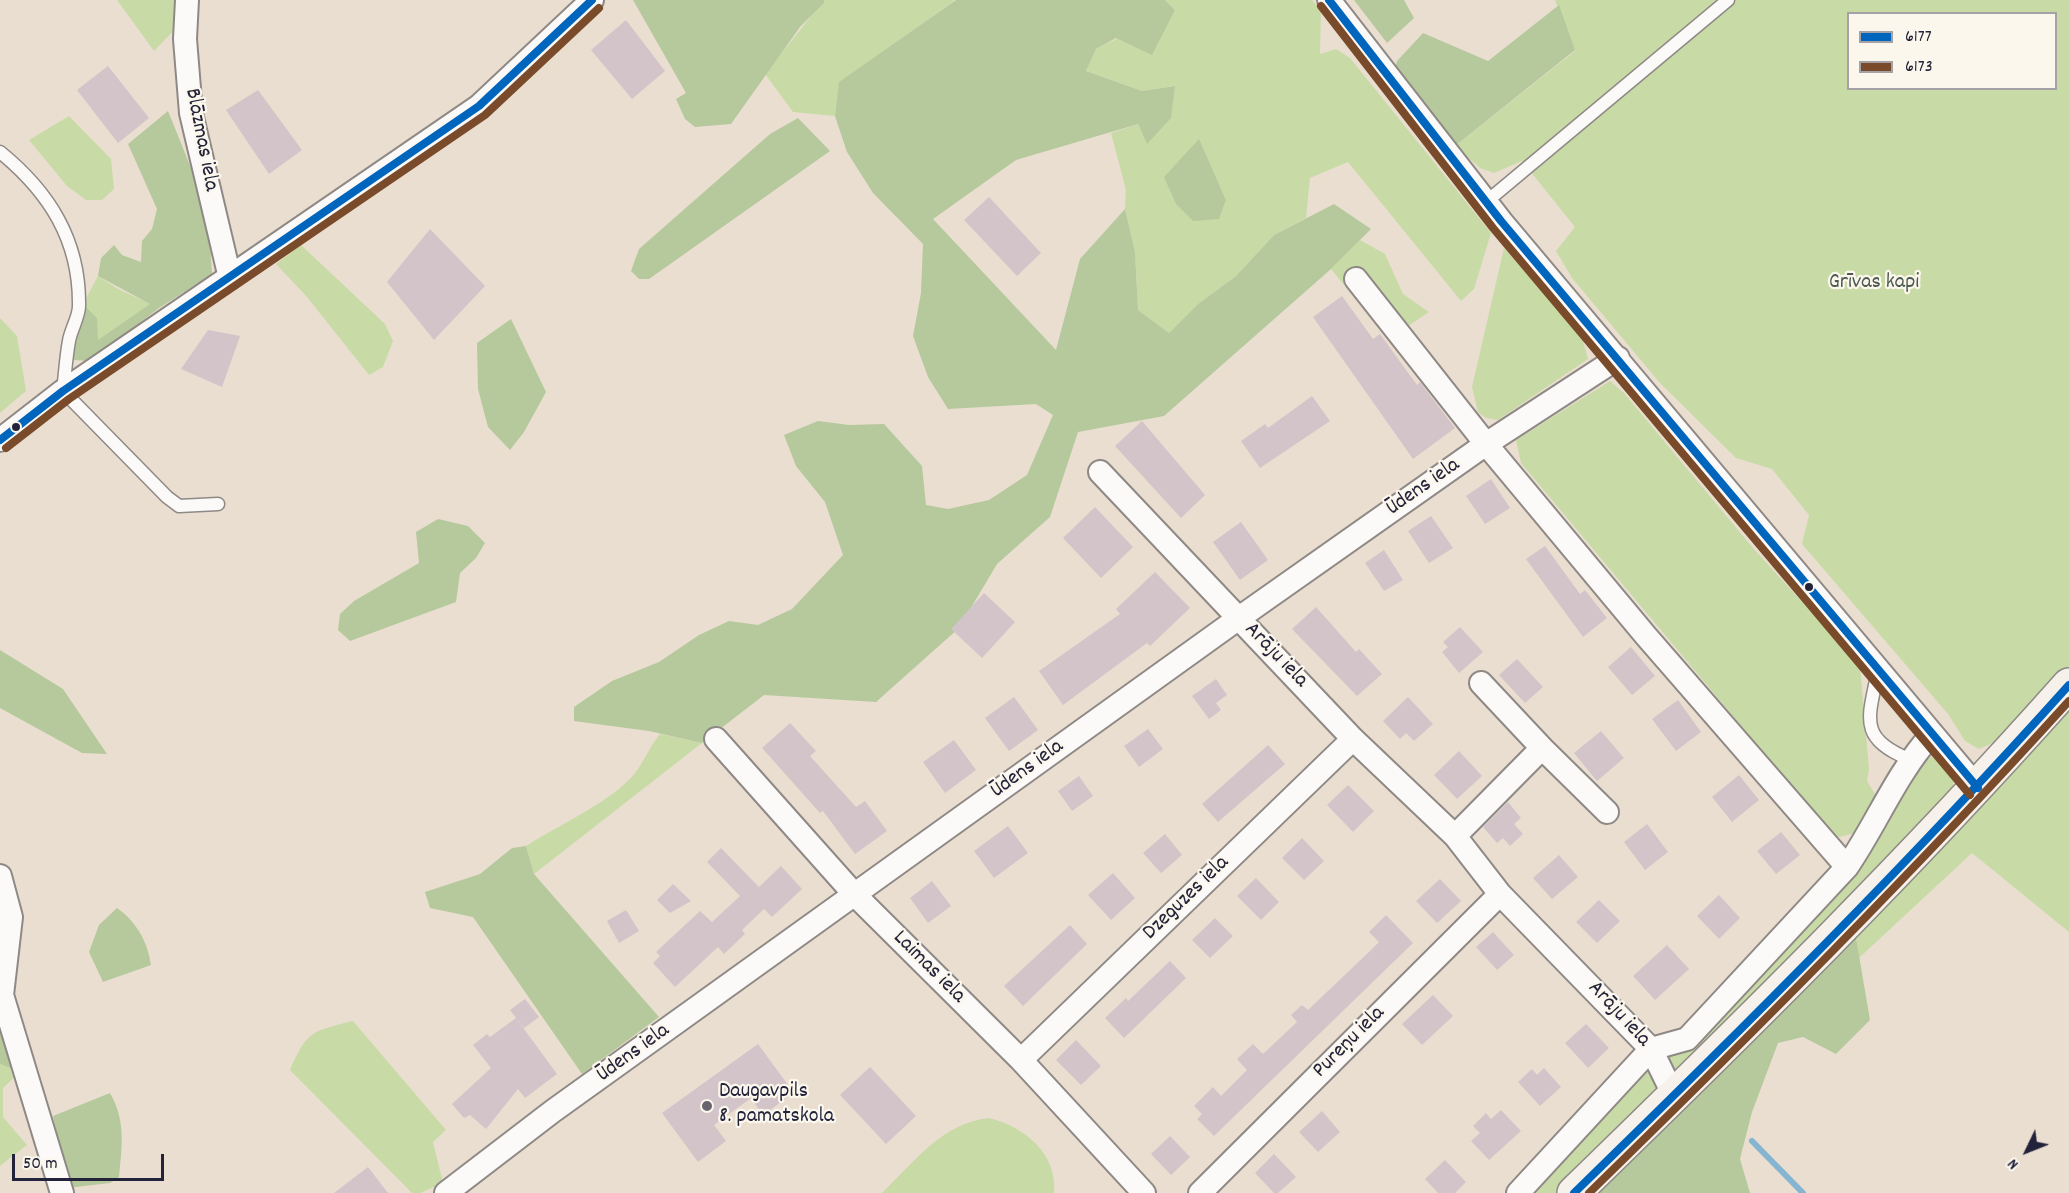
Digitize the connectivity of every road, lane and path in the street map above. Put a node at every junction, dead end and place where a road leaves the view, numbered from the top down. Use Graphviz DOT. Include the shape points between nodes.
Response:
graph roads {
  1 [pos="187,0"];
  2 [pos="592,0"];
  3 [pos="1329,0"];
  4 [pos="1728,0"];
  5 [pos="0,152"];
  6 [pos="1486,202"];
  7 [pos="230,278"];
  8 [pos="1356,279"];
  9 [pos="1618,358"];
  10 [pos="63,391"];
  11 [pos="0,440"];
  12 [pos="1486,444"];
  13 [pos="1100,472"];
  14 [pos="218,504"];
  15 [pos="1239,618"];
  16 [pos="1878,671"];
  17 [pos="1481,683"];
  18 [pos="2069,685"];
  19 [pos="1932,734"];
  20 [pos="716,739"];
  21 [pos="1353,739"];
  22 [pos="1542,748"];
  23 [pos="1909,759"];
  24 [pos="1978,788"];
  25 [pos="1607,812"];
  26 [pos="1455,836"];
  27 [pos="1847,867"];
  28 [pos="0,876"];
  29 [pos="1500,894"];
  30 [pos="855,895"];
  31 [pos="1651,1049"];
  32 [pos="1021,1060"];
  33 [pos="1674,1095"];
  34 [pos="62,1193"];
  35 [pos="446,1193"];
  36 [pos="1144,1193"];
  37 [pos="1200,1193"];
  38 [pos="1518,1193"];
  39 [pos="1574,1193"];
  1 -- 7 [label="street, Blāzmas iela" via="185,39 191,113"];
  2 -- 7 [label="street" via="479,106"];
  3 -- 6 [label="street"];
  4 -- 6 [label="lane"];
  5 -- 10 [label="lane" via="50,201 71,248 79,308 69,340"];
  6 -- 9 [label="street"];
  7 -- 10 [label="street"];
  8 -- 12 [label="street"];
  9 -- 12 [label="street, Ūdens iela"];
  9 -- 16 [label="street"];
  10 -- 11 [label="street"];
  10 -- 14 [label="lane" via="179,506"];
  12 -- 15 [label="street, Ūdens iela"];
  12 -- 27 [label="street"];
  13 -- 15 [label="street, Arāju iela"];
  15 -- 21 [label="street, Arāju iela"];
  15 -- 30 [label="street, Ūdens iela"];
  16 -- 19 [label="street"];
  16 -- 23 [label="lane" via="1869,715 1871,730 1887,750"];
  17 -- 22 [label="street"];
  18 -- 24 [label="main road"];
  19 -- 23 [label="street"];
  19 -- 24 [label="street"];
  20 -- 30 [label="street, Laimas iela"];
  21 -- 26 [label="street, Arāju iela"];
  21 -- 32 [label="street, Dzeguzes iela"];
  22 -- 25 [label="street"];
  22 -- 26 [label="street"];
  23 -- 27 [label="street"];
  24 -- 33 [label="main road"];
  26 -- 29 [label="street, Arāju iela"];
  27 -- 31 [label="street" via="1687,1039"];
  28 -- 34 [label="street" via="10,917 2,995"];
  29 -- 31 [label="street, Arāju iela"];
  29 -- 37 [label="street, Pureņu iela"];
  30 -- 32 [label="street, Laimas iela"];
  30 -- 35 [label="street, Ūdens iela" via="553,1111"];
  31 -- 33 [label="street, Arāju iela"];
  31 -- 38 [label="street"];
  32 -- 36 [label="street, Laimas iela"];
  33 -- 39 [label="main road"];
}
